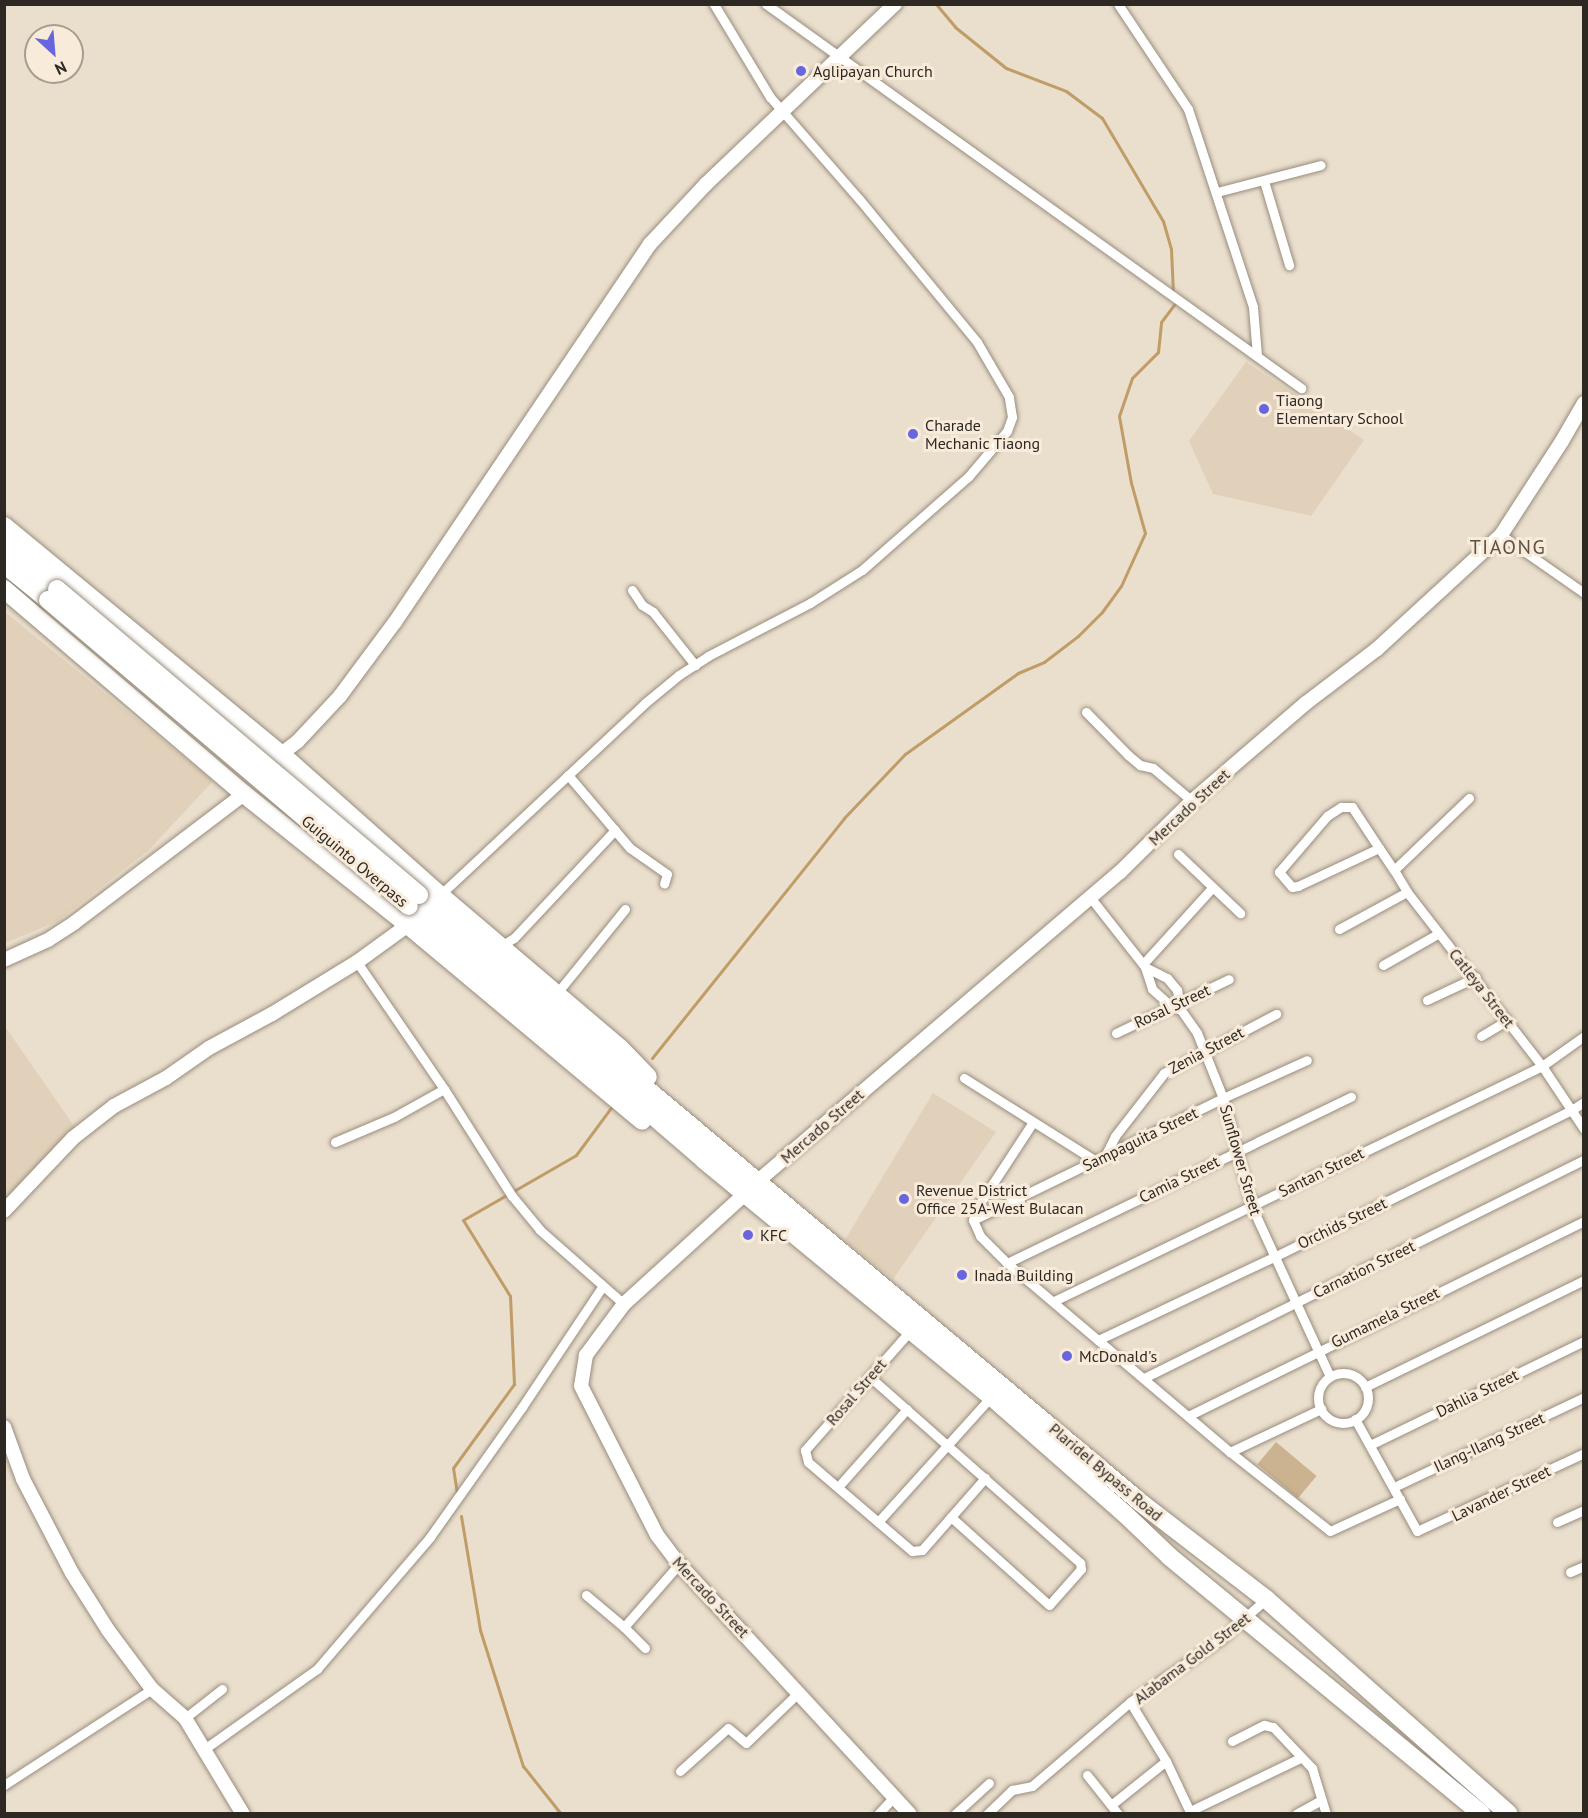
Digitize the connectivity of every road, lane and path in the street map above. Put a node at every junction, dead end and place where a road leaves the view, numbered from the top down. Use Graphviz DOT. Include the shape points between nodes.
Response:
graph roads {
  1 [pos="714,4"];
  2 [pos="766,4"];
  3 [pos="895,4"];
  4 [pos="1118,4"];
  5 [pos="839,57"];
  6 [pos="783,111"];
  7 [pos="1322,165"];
  8 [pos="1264,181"];
  9 [pos="1217,192"];
  10 [pos="1289,265"];
  11 [pos="1257,356"];
  12 [pos="1301,388"];
  13 [pos="1584,403"];
  14 [pos="4,526"];
  15 [pos="1501,535"];
  16 [pos="4,545"];
  17 [pos="4,564"];
  18 [pos="4,589"];
  19 [pos="632,590"];
  20 [pos="1584,593"];
  21 [pos="52,595"];
  22 [pos="695,665"];
  23 [pos="1086,712"];
  24 [pos="281,754"];
  25 [pos="568,775"];
  26 [pos="244,794"];
  27 [pos="1469,798"];
  28 [pos="1192,801"];
  29 [pos="615,830"];
  30 [pos="1379,848"];
  31 [pos="1178,854"];
  32 [pos="1394,870"];
  33 [pos="664,885"];
  34 [pos="1212,888"];
  35 [pos="1407,892"];
  36 [pos="440,895"];
  37 [pos="1090,897"];
  38 [pos="414,900"];
  39 [pos="625,909"];
  40 [pos="1239,913"];
  41 [pos="408,925"];
  42 [pos="1339,929"];
  43 [pos="1439,933"];
  44 [pos="501,946"];
  45 [pos="4,960"];
  46 [pos="357,962"];
  47 [pos="1144,965"];
  48 [pos="1383,965"];
  49 [pos="1476,977"];
  50 [pos="1229,979"];
  51 [pos="557,993"];
  52 [pos="1427,1000"];
  53 [pos="1178,1006"];
  54 [pos="1276,1014"];
  55 [pos="1508,1020"];
  56 [pos="1116,1033"];
  57 [pos="1481,1036"];
  58 [pos="1584,1036"];
  59 [pos="1204,1052"];
  60 [pos="1307,1060"];
  61 [pos="1542,1066"];
  62 [pos="964,1078"];
  63 [pos="444,1089"];
  64 [pos="1351,1097"];
  65 [pos="1223,1098"];
  66 [pos="1584,1102"];
  67 [pos="1570,1111"];
  68 [pos="1033,1122"];
  69 [pos="1584,1129"];
  70 [pos="700,1133"];
  71 [pos="335,1142"];
  72 [pos="1239,1150"];
  73 [pos="1101,1158"];
  74 [pos="704,1160"];
  75 [pos="1584,1160"];
  76 [pos="752,1187"];
  77 [pos="1251,1205"];
  78 [pos="4,1211"];
  79 [pos="973,1220"];
  80 [pos="1584,1221"];
  81 [pos="1276,1256"];
  82 [pos="1007,1263"];
  83 [pos="1584,1280"];
  84 [pos="602,1287"];
  85 [pos="1054,1301"];
  86 [pos="1296,1303"];
  87 [pos="624,1304"];
  88 [pos="910,1331"];
  89 [pos="1098,1340"];
  90 [pos="1584,1341"];
  91 [pos="1317,1350"];
  92 [pos="870,1377"];
  93 [pos="1330,1377"];
  94 [pos="1144,1378"];
  95 [pos="1365,1387"];
  96 [pos="991,1397"];
  97 [pos="1584,1397"];
  98 [pos="907,1409"];
  99 [pos="1321,1409"];
  100 [pos="1188,1416"];
  101 [pos="1355,1419"];
  102 [pos="4,1427"];
  103 [pos="947,1444"];
  104 [pos="1370,1445"];
  105 [pos="1230,1452"];
  106 [pos="1584,1453"];
  107 [pos="985,1478"];
  108 [pos="1394,1486"];
  109 [pos="838,1487"];
  110 [pos="1400,1499"];
  111 [pos="1584,1510"];
  112 [pos="951,1517"];
  113 [pos="878,1522"];
  114 [pos="1557,1522"];
  115 [pos="679,1564"];
  116 [pos="1584,1566"];
  117 [pos="1570,1572"];
  118 [pos="586,1595"];
  119 [pos="1266,1599"];
  120 [pos="1246,1619"];
  121 [pos="624,1627"];
  122 [pos="645,1648"];
  123 [pos="152,1689"];
  124 [pos="222,1689"];
  125 [pos="799,1692"];
  126 [pos="1130,1702"];
  127 [pos="185,1718"];
  128 [pos="1232,1742"];
  129 [pos="203,1750"];
  130 [pos="1300,1758"];
  131 [pos="1167,1761"];
  132 [pos="680,1771"];
  133 [pos="1087,1775"];
  134 [pos="989,1783"];
  135 [pos="4,1785"];
  136 [pos="894,1797"];
  137 [pos="1321,1800"];
  138 [pos="1111,1805"];
  139 [pos="1190,1812"];
  140 [pos="243,1814"];
  141 [pos="878,1814"];
  142 [pos="910,1814"];
  143 [pos="955,1814"];
  144 [pos="987,1814"];
  145 [pos="1118,1814"];
  146 [pos="1296,1814"];
  147 [pos="1326,1814"];
  148 [pos="1482,1814"];
  149 [pos="1509,1814"];
  1 -- 6 [label="street"];
  2 -- 5 [label="street"];
  3 -- 5 [label="street"];
  4 -- 9 [label="street" via="1188,109"];
  5 -- 6 [label="street"];
  5 -- 11 [label="street"];
  6 -- 22 [label="street" via="977,342 1009,397 1012,417 1007,430 968,477 862,570"];
  6 -- 24 [label="street" via="650,244 395,622 340,696"];
  7 -- 8 [label="street"];
  8 -- 9 [label="street"];
  8 -- 10 [label="street"];
  9 -- 11 [label="street" via="1253,307"];
  11 -- 12 [label="street"];
  13 -- 15 [label="street, Mercado Street"];
  14 -- 24 [label="highway"];
  15 -- 20 [label="street"];
  15 -- 28 [label="street, Mercado Street" via="1377,649 1306,703"];
  16 -- 21 [label="highway, Guiguinto Overpass"];
  17 -- 21 [label="highway, Guiguinto Overpass"];
  18 -- 26 [label="highway"];
  19 -- 22 [label="street"];
  21 -- 38 [label="highway, Guiguinto Overpass, bridge"];
  22 -- 25 [label="street" via="645,703"];
  23 -- 28 [label="street" via="1128,755 1140,765 1153,768"];
  24 -- 36 [label="highway"];
  25 -- 29 [label="street"];
  25 -- 36 [label="street"];
  26 -- 41 [label="highway"];
  26 -- 45 [label="street" via="74,923"];
  27 -- 32 [label="street"];
  28 -- 37 [label="street, Mercado Street"];
  29 -- 33 [label="street" via="630,848 667,874"];
  29 -- 44 [label="street" via="514,938"];
  30 -- 30 [label="street, Catleya Street" via="1298,886 1292,887 1279,872 1327,816 1341,807 1352,807"];
  30 -- 32 [label="street, Catleya Street"];
  31 -- 34 [label="street"];
  32 -- 35 [label="street, Catleya Street"];
  34 -- 40 [label="street"];
  34 -- 47 [label="street"];
  35 -- 42 [label="street"];
  35 -- 43 [label="street, Catleya Street"];
  36 -- 44 [label="highway"];
  37 -- 47 [label="street, Sunflower Street"];
  37 -- 76 [label="street, Mercado Street"];
  38 -- 70 [label="highway, Guiguinto Overpass"];
  38 -- 74 [label="highway, Guiguinto Overpass"];
  39 -- 51 [label="street"];
  41 -- 46 [label="street"];
  41 -- 74 [label="highway" via="660,1135"];
  43 -- 48 [label="street"];
  43 -- 49 [label="street, Catleya Street"];
  44 -- 51 [label="highway"];
  46 -- 63 [label="street"];
  46 -- 78 [label="street" via="114,1106 73,1138"];
  47 -- 53 [label="street, Sunflower Street" via="1152,989"];
  47 -- 53 [label="street, Sunflower Street" via="1167,978 1178,990"];
  49 -- 52 [label="street"];
  49 -- 55 [label="street, Catleya Street"];
  50 -- 53 [label="street, Rosal Street"];
  51 -- 70 [label="highway" via="620,1047"];
  53 -- 56 [label="street, Rosal Street"];
  53 -- 59 [label="street, Sunflower Street" via="1197,1033"];
  54 -- 59 [label="street, Zenia Street"];
  55 -- 57 [label="street"];
  55 -- 61 [label="street, Catleya Street"];
  58 -- 61 [label="street, Santan Street"];
  59 -- 65 [label="street, Sunflower Street"];
  59 -- 73 [label="street, Zenia Street" via="1164,1073"];
  60 -- 65 [label="street, Sampaguita Street"];
  61 -- 67 [label="street, Catleya Street"];
  61 -- 77 [label="street, Santan Street"];
  62 -- 68 [label="street"];
  63 -- 71 [label="street" via="394,1117"];
  63 -- 84 [label="street" via="512,1196 540,1230"];
  64 -- 72 [label="street, Camia Street"];
  65 -- 72 [label="street, Sunflower Street"];
  65 -- 73 [label="street, Sampaguita Street"];
  66 -- 67 [label="street, Orchids Street"];
  67 -- 69 [label="street, Catleya Street"];
  67 -- 81 [label="street, Orchids Street"];
  68 -- 73 [label="street"];
  68 -- 79 [label="street" via="978,1206"];
  70 -- 76 [label="highway, Plaridel Bypass Road"];
  72 -- 77 [label="street, Sunflower Street"];
  72 -- 82 [label="street, Camia Street"];
  73 -- 79 [label="street, Sampaguita Street"];
  74 -- 76 [label="highway, Plaridel Bypass Road"];
  75 -- 86 [label="street, Carnation Street"];
  76 -- 87 [label="street, Mercado Street"];
  76 -- 88 [label="highway, Plaridel Bypass Road"];
  76 -- 119 [label="highway, Plaridel Bypass Road" via="1140,1502"];
  77 -- 81 [label="street, Sunflower Street"];
  77 -- 85 [label="street, Santan Street"];
  79 -- 82 [label="street" via="980,1236"];
  80 -- 91 [label="street, Gumamela Street"];
  81 -- 86 [label="street, Sunflower Street"];
  81 -- 89 [label="street, Orchids Street"];
  82 -- 85 [label="street"];
  83 -- 95 [label="street"];
  84 -- 87 [label="street"];
  84 -- 129 [label="street" via="430,1537 318,1669"];
  85 -- 89 [label="street"];
  86 -- 91 [label="street, Sunflower Street"];
  86 -- 94 [label="street, Carnation Street"];
  87 -- 115 [label="street, Mercado Street" via="586,1355 581,1386 657,1535"];
  88 -- 92 [label="street, Rosal Street"];
  88 -- 96 [label="highway, Plaridel Bypass Road"];
  89 -- 94 [label="street"];
  90 -- 104 [label="street, Dahlia Street"];
  91 -- 93 [label="street, Sunflower Street"];
  91 -- 100 [label="street, Gumamela Street"];
  92 -- 98 [label="street"];
  92 -- 109 [label="street, Rosal Street" via="805,1450 808,1462"];
  93 -- 95 [label="street" via="1354,1376"];
  93 -- 99 [label="street" via="1318,1395"];
  94 -- 100 [label="street"];
  95 -- 101 [label="street" via="1365,1408"];
  96 -- 103 [label="street"];
  96 -- 120 [label="highway, Plaridel Bypass Road" via="1170,1557"];
  97 -- 108 [label="street, Ilang-Ilang Street"];
  98 -- 103 [label="street"];
  98 -- 109 [label="street"];
  99 -- 101 [label="street" via="1332,1420"];
  99 -- 105 [label="street"];
  100 -- 105 [label="street"];
  101 -- 104 [label="street"];
  102 -- 123 [label="street" via="22,1479 44,1524 108,1629"];
  103 -- 107 [label="street"];
  103 -- 113 [label="street"];
  104 -- 108 [label="street"];
  105 -- 110 [label="street" via="1330,1531"];
  106 -- 110 [label="street, Lavander Street" via="1418,1531"];
  107 -- 112 [label="street"];
  107 -- 112 [label="street" via="1080,1563 1081,1569 1049,1605"];
  108 -- 110 [label="street"];
  109 -- 113 [label="street"];
  111 -- 114 [label="street"];
  112 -- 113 [label="street" via="918,1551 912,1551"];
  115 -- 121 [label="street"];
  115 -- 125 [label="street, Mercado Street"];
  116 -- 117 [label="street"];
  118 -- 121 [label="street"];
  119 -- 120 [label="street, Alabama Gold Street"];
  119 -- 149 [label="highway, Plaridel Bypass Road"];
  120 -- 126 [label="street, Alabama Gold Street"];
  120 -- 148 [label="highway, Plaridel Bypass Road"];
  121 -- 122 [label="street"];
  123 -- 127 [label="street"];
  123 -- 135 [label="street"];
  124 -- 127 [label="street"];
  125 -- 132 [label="street" via="746,1743 728,1728"];
  125 -- 136 [label="street, Mercado Street"];
  126 -- 131 [label="street, Alabama Gold Street"];
  126 -- 144 [label="street" via="1032,1786 1012,1790"];
  127 -- 129 [label="street"];
  128 -- 130 [label="street" via="1268,1724"];
  129 -- 140 [label="street"];
  130 -- 137 [label="street" via="1312,1768"];
  130 -- 139 [label="street"];
  131 -- 138 [label="street"];
  131 -- 139 [label="street, Alabama Gold Street"];
  133 -- 138 [label="street"];
  134 -- 143 [label="street"];
  136 -- 141 [label="street"];
  136 -- 142 [label="street, Mercado Street"];
  137 -- 146 [label="street"];
  137 -- 147 [label="street"];
  138 -- 145 [label="street"];
}
